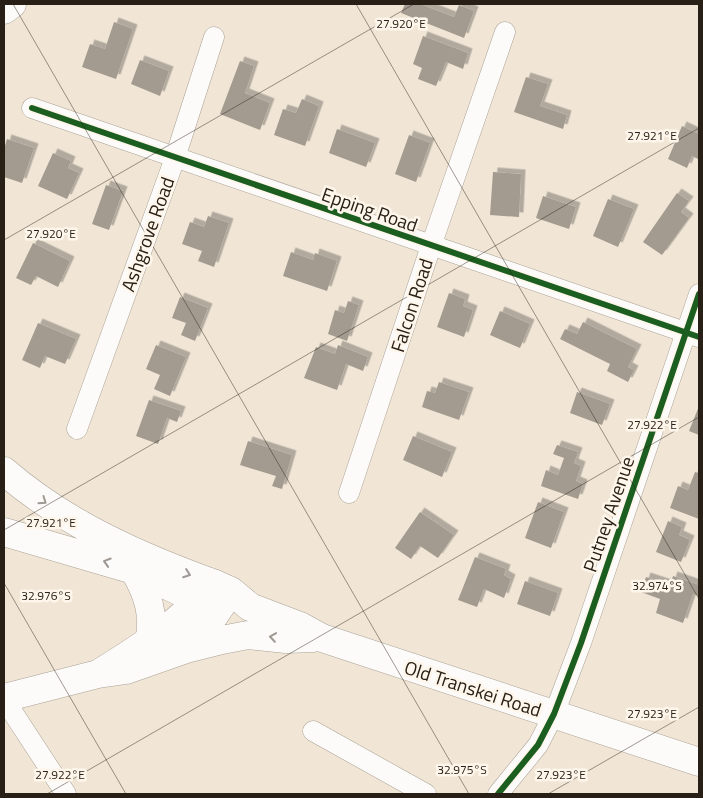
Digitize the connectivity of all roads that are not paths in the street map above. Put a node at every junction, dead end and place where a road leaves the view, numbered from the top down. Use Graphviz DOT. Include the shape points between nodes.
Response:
graph roads {
  1 [pos="12,4"];
  2 [pos="4,10"];
  3 [pos="505,32"];
  4 [pos="214,37"];
  5 [pos="32,108"];
  6 [pos="175,158"];
  7 [pos="431,246"];
  8 [pos="699,294"];
  9 [pos="693,334"];
  10 [pos="77,429"];
  11 [pos="4,471"];
  12 [pos="349,493"];
  13 [pos="4,532"];
  14 [pos="134,570"];
  15 [pos="223,599"];
  16 [pos="322,638"];
  17 [pos="149,642"];
  18 [pos="186,649"];
  19 [pos="98,674"];
  20 [pos="4,698"];
  21 [pos="554,714"];
  22 [pos="313,731"];
  23 [pos="699,762"];
  24 [pos="66,794"];
  25 [pos="426,794"];
  26 [pos="498,794"];
  1 -- 2 [label="main road"];
  3 -- 7 [label="street, Falcon Road"];
  4 -- 6 [label="street, Ashgrove Road"];
  5 -- 6 [label="street, Epping Road"];
  6 -- 7 [label="street, Epping Road"];
  6 -- 10 [label="street, Ashgrove Road"];
  7 -- 9 [label="street, Epping Road"];
  7 -- 12 [label="street, Falcon Road"];
  8 -- 9 [label="street, Putney Avenue"];
  9 -- 21 [label="street, Putney Avenue"];
  11 -- 15 [label="main road, one-way" via="91,531 175,570"];
  14 -- 13 [label="main road, one-way"];
  14 -- 15 [label="main road"];
  14 -- 17 [label="main road" via="152,612"];
  15 -- 16 [label="main road, Old Transkei Road" via="300,626"];
  15 -- 17 [label="main road"];
  15 -- 18 [label="main road" via="203,631"];
  16 -- 18 [label="main road, one-way" via="248,636"];
  16 -- 21 [label="main road, Old Transkei Road"];
  17 -- 19 [label="main road"];
  18 -- 19 [label="main road" via="126,670"];
  19 -- 20 [label="main road"];
  20 -- 24 [label="street"];
  21 -- 23 [label="main road, Old Transkei Road"];
  21 -- 26 [label="street, Putney Avenue" via="538,745"];
  22 -- 25 [label="street"];
}
